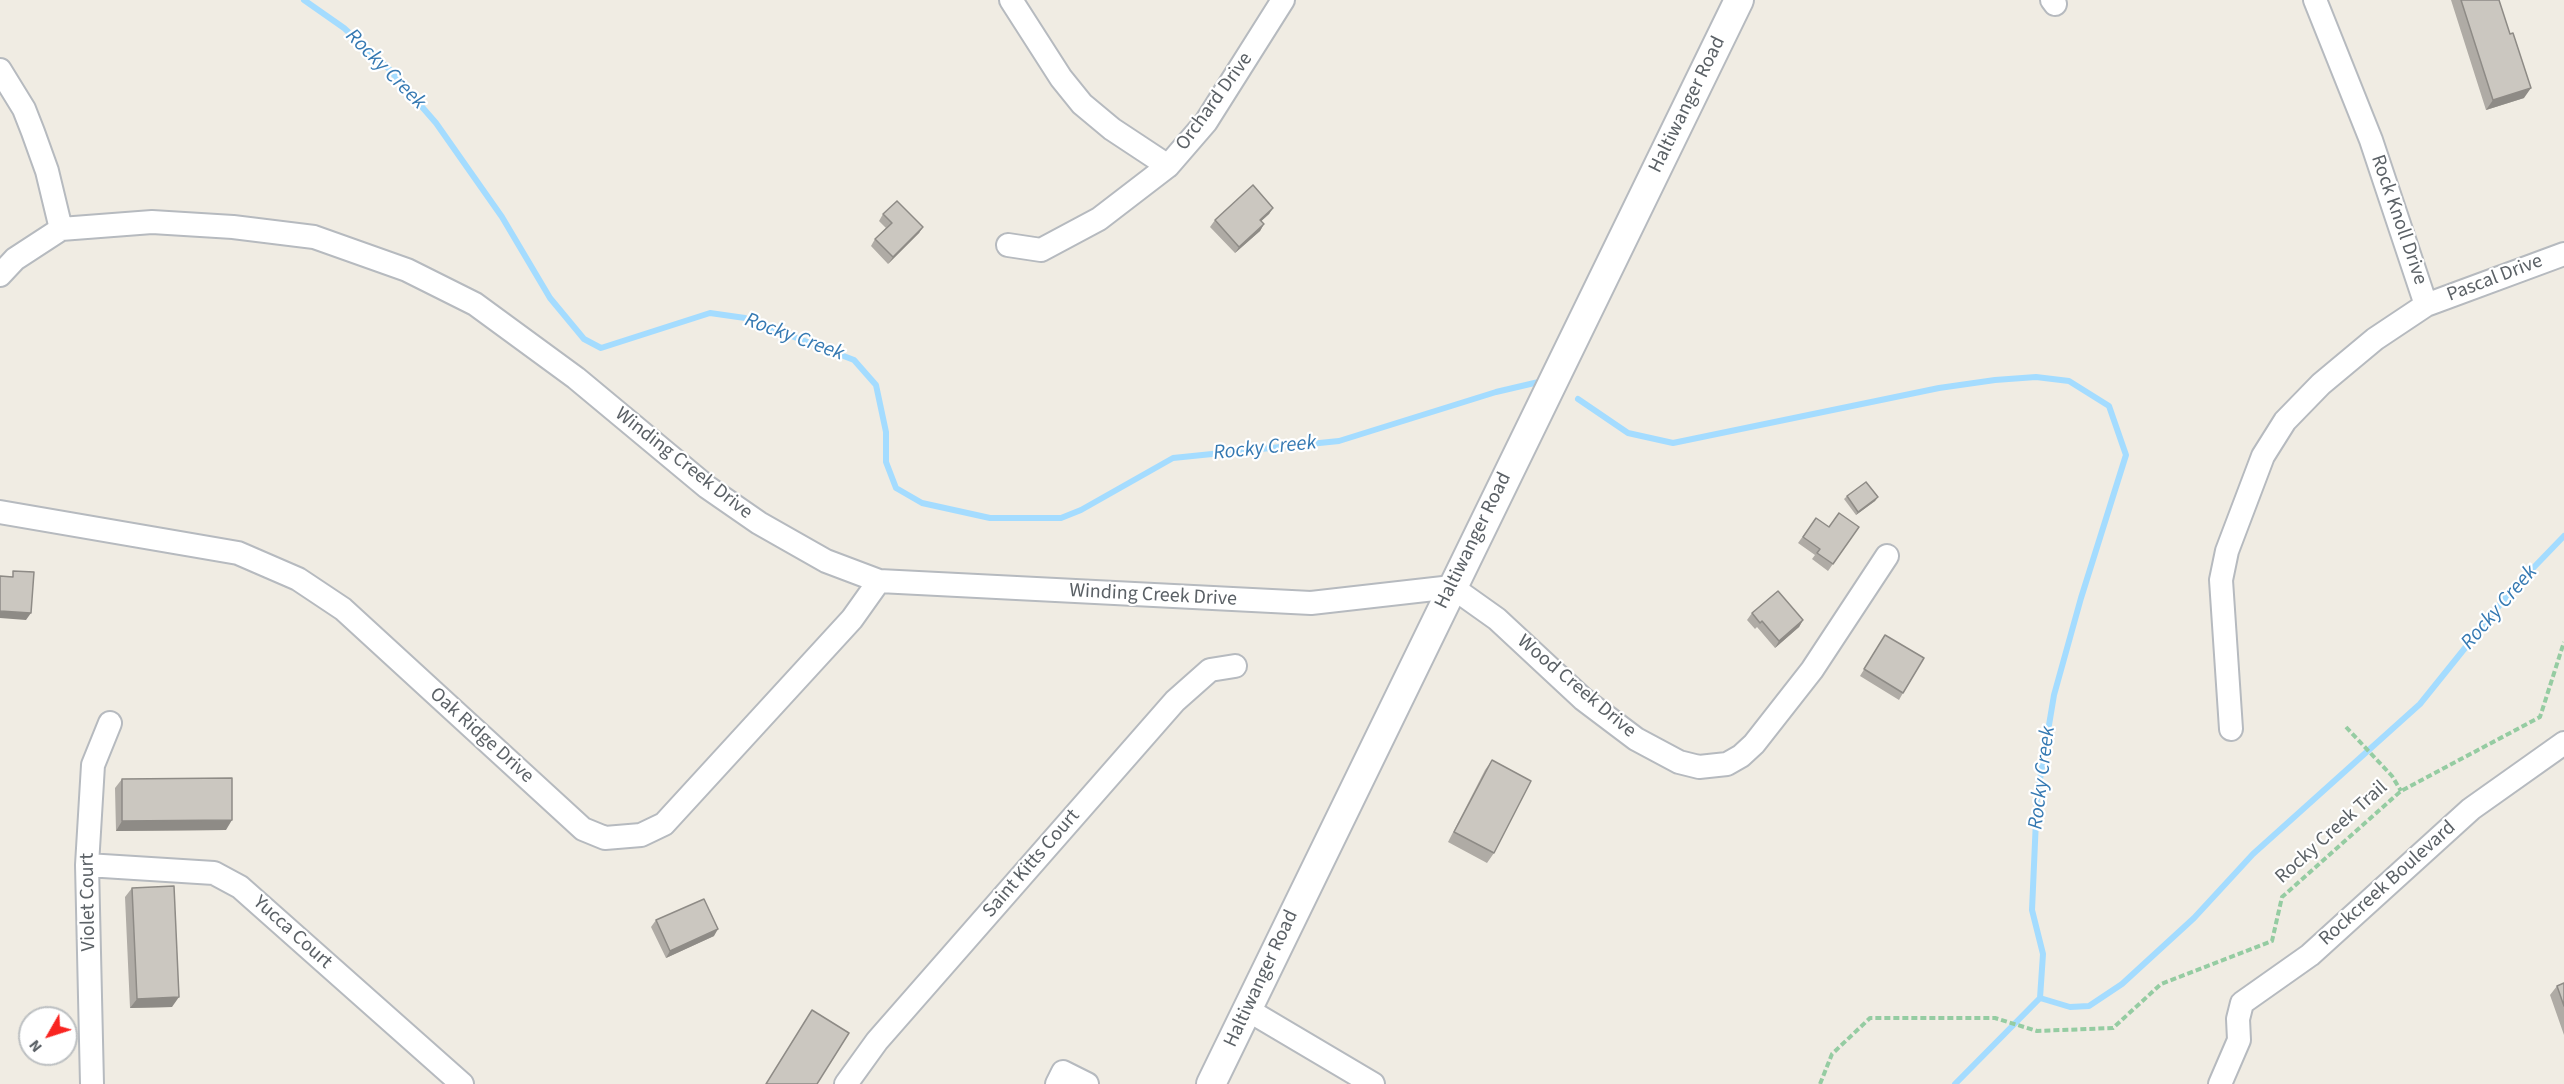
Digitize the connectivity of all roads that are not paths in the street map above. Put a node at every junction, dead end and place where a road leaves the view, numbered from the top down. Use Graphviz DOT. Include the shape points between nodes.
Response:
graph roads {
  1 [pos="1011,0"];
  2 [pos="1283,0"];
  3 [pos="1739,0"];
  4 [pos="2315,0"];
  5 [pos="0,70"];
  6 [pos="1168,166"];
  7 [pos="61,230"];
  8 [pos="1008,244"];
  9 [pos="2564,254"];
  10 [pos="0,275"];
  11 [pos="2426,305"];
  12 [pos="0,512"];
  13 [pos="1887,556"];
  14 [pos="879,581"];
  15 [pos="1452,587"];
  16 [pos="1235,666"];
  17 [pos="110,723"];
  18 [pos="2231,729"];
  19 [pos="2564,743"];
  20 [pos="87,865"];
  21 [pos="1248,1010"];
  22 [pos="92,1084"];
  23 [pos="462,1084"];
  24 [pos="846,1084"];
  25 [pos="1057,1084"];
  26 [pos="1087,1084"];
  27 [pos="1211,1084"];
  28 [pos="1373,1084"];
  29 [pos="2220,1084"];
  1 -- 6 [label="street" via="1060,78 1082,104"];
  2 -- 6 [label="street, Orchard Drive" via="1206,122"];
  3 -- 15 [label="street, Haltiwanger Road"];
  4 -- 11 [label="street, Rock Knoll Drive" via="2370,140"];
  5 -- 7 [label="street" via="33,132"];
  6 -- 8 [label="street, Orchard Drive" via="1100,219 1041,250"];
  7 -- 10 [label="street, Winding Creek Drive" via="15,259"];
  7 -- 14 [label="street, Winding Creek Drive" via="152,222 245,228 314,237 407,270 475,304 528,341 698,480 759,523 826,561"];
  9 -- 11 [label="street, Pascal Drive"];
  11 -- 18 [label="street, Rock Knoll Drive" via="2375,339 2321,384 2285,421 2264,456 2227,551 2221,580"];
  12 -- 14 [label="street, Oak Ridge Drive" via="238,553 298,579 343,609 583,829 605,838 641,836 664,824 844,628"];
  13 -- 15 [label="street, Wood Creek Drive" via="1812,670 1754,744 1727,764 1699,767 1679,762 1636,739 1583,699 1497,620"];
  14 -- 15 [label="street, Winding Creek Drive" via="1311,603"];
  15 -- 21 [label="street, Haltiwanger Road"];
  16 -- 24 [label="street, Saint Kitts Court" via="1210,670 1175,701 877,1041"];
  17 -- 20 [label="street, Violet Court" via="93,765"];
  19 -- 29 [label="street, Rockcreek Boulevard" via="2471,809 2310,956 2242,1003 2239,1040"];
  20 -- 22 [label="street, Violet Court"];
  20 -- 23 [label="street, Yucca Court" via="214,873 240,887"];
  21 -- 27 [label="street, Haltiwanger Road"];
  21 -- 28 [label="street"];
  25 -- 26 [label="street" via="1063,1072"];
}
